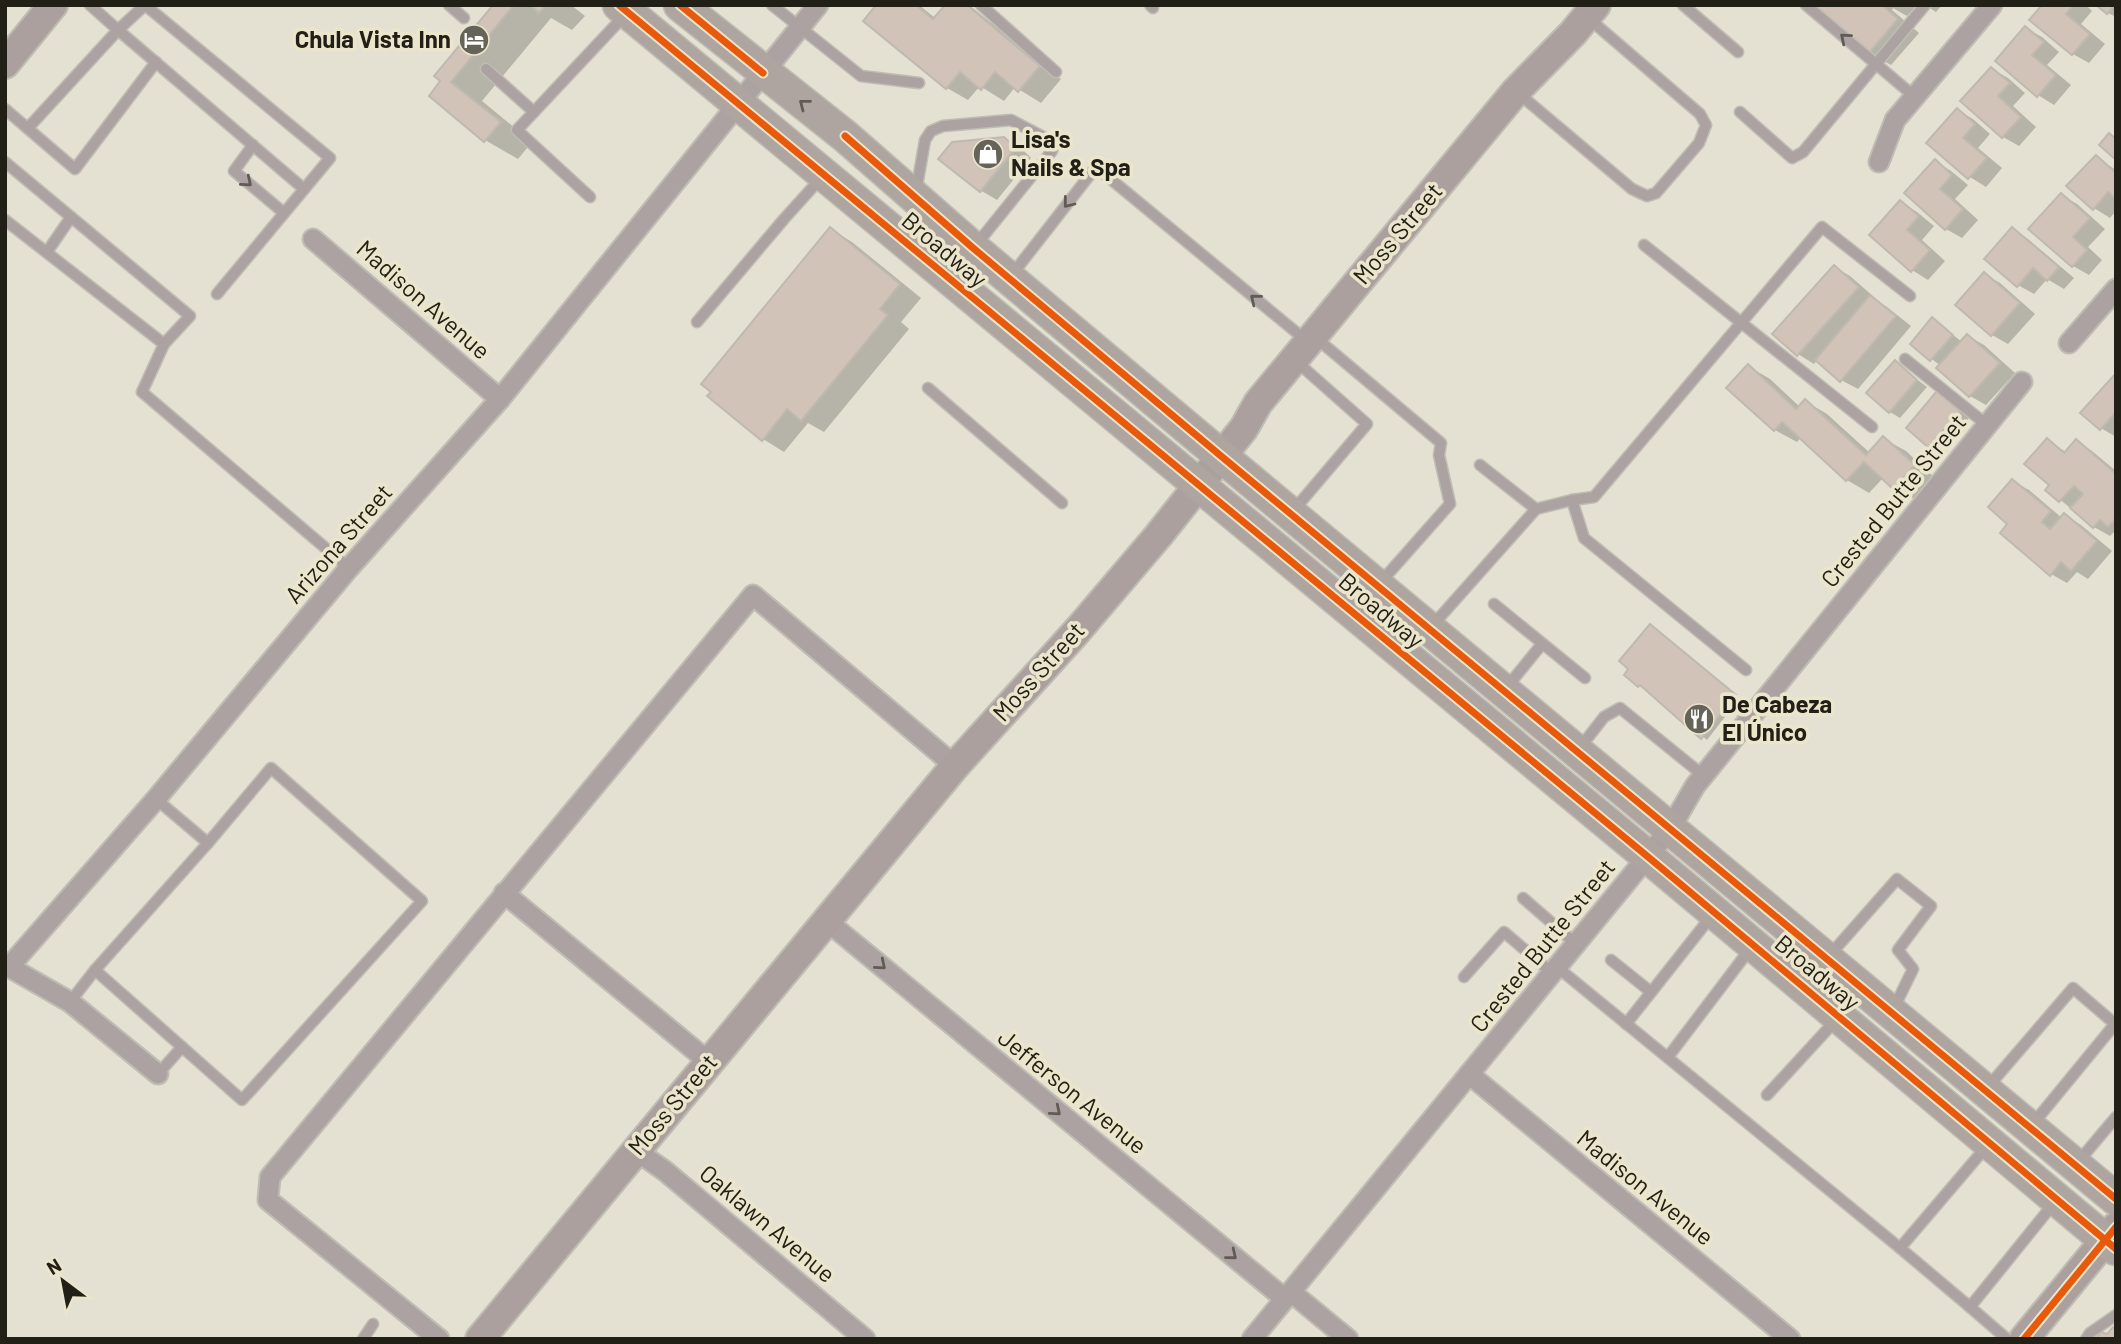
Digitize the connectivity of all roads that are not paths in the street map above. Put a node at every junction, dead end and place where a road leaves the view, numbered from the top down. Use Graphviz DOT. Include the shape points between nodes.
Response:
graph roads {
  1 [pos="53,5"];
  2 [pos="90,5"];
  3 [pos="145,5"];
  4 [pos="449,5"];
  5 [pos="680,5"];
  6 [pos="772,5"];
  7 [pos="818,5"];
  8 [pos="981,5"];
  9 [pos="1683,5"];
  10 [pos="1806,5"];
  11 [pos="1925,5"];
  12 [pos="1992,5"];
  13 [pos="624,9"];
  14 [pos="1591,11"];
  15 [pos="464,18"];
  16 [pos="800,28"];
  17 [pos="118,30"];
  18 [pos="1738,52"];
  19 [pos="156,62"];
  20 [pos="5,64"];
  21 [pos="1876,64"];
  22 [pos="486,69"];
  23 [pos="1056,72"];
  24 [pos="763,73"];
  25 [pos="919,83"];
  26 [pos="1516,91"];
  27 [pos="1915,97"];
  28 [pos="738,104"];
  29 [pos="5,109"];
  30 [pos="534,112"];
  31 [pos="1740,113"];
  32 [pos="28,128"];
  33 [pos="253,145"];
  34 [pos="5,162"];
  35 [pos="1879,162"];
  36 [pos="824,175"];
  37 [pos="304,189"];
  38 [pos="590,197"];
  39 [pos="915,197"];
  40 [pos="284,213"];
  41 [pos="71,217"];
  42 [pos="5,220"];
  43 [pos="313,239"];
  44 [pos="1644,245"];
  45 [pos="973,248"];
  46 [pos="47,252"];
  47 [pos="1010,278"];
  48 [pos="2116,289"];
  49 [pos="217,294"];
  50 [pos="1910,296"];
  51 [pos="697,322"];
  52 [pos="1741,324"];
  53 [pos="2069,343"];
  54 [pos="164,344"];
  55 [pos="1305,346"];
  56 [pos="1905,359"];
  57 [pos="2022,382"];
  58 [pos="928,388"];
  59 [pos="500,399"];
  60 [pos="1987,425"];
  61 [pos="1872,427"];
  62 [pos="1221,456"];
  63 [pos="1480,465"];
  64 [pos="1198,485"];
  65 [pos="1572,500"];
  66 [pos="1062,503"];
  67 [pos="1536,509"];
  68 [pos="1290,514"];
  69 [pos="349,568"];
  70 [pos="1377,586"];
  71 [pos="1494,604"];
  72 [pos="1429,629"];
  73 [pos="1542,643"];
  74 [pos="1746,670"];
  75 [pos="1585,678"];
  76 [pos="1504,691"];
  77 [pos="1577,752"];
  78 [pos="955,765"];
  79 [pos="1704,777"];
  80 [pos="156,799"];
  81 [pos="1670,829"];
  82 [pos="208,843"];
  83 [pos="1647,856"];
  84 [pos="504,893"];
  85 [pos="1523,898"];
  86 [pos="1714,913"];
  87 [pos="828,922"];
  88 [pos="1576,944"];
  89 [pos="1753,945"];
  90 [pos="1827,959"];
  91 [pos="1611,960"];
  92 [pos="7,967"];
  93 [pos="95,970"];
  94 [pos="1555,970"];
  95 [pos="1464,977"];
  96 [pos="1651,992"];
  97 [pos="70,1002"];
  98 [pos="1891,1013"];
  99 [pos="1839,1017"];
  100 [pos="1626,1024"];
  101 [pos="181,1047"];
  102 [pos="1668,1057"];
  103 [pos="709,1062"];
  104 [pos="158,1074"];
  105 [pos="1469,1074"];
  106 [pos="1985,1091"];
  107 [pos="1767,1096"];
  108 [pos="2116,1117"];
  109 [pos="2029,1128"];
  110 [pos="1989,1143"];
  111 [pos="635,1150"];
  112 [pos="2074,1165"];
  113 [pos="2057,1199"];
  114 [pos="2116,1199"];
  115 [pos="2112,1239"];
  116 [pos="1900,1248"];
  117 [pos="1288,1295"];
  118 [pos="1970,1307"];
  119 [pos="2116,1315"];
  120 [pos="373,1324"];
  121 [pos="363,1339"];
  122 [pos="439,1339"];
  123 [pos="480,1339"];
  124 [pos="865,1339"];
  125 [pos="1252,1339"];
  126 [pos="1348,1339"];
  127 [pos="1790,1339"];
  128 [pos="2007,1339"];
  129 [pos="2024,1339"];
  130 [pos="2086,1339"];
  1 -- 20 [label="street"];
  2 -- 17 [label="lane"];
  3 -- 17 [label="lane"];
  3 -- 37 [label="lane" via="330,158"];
  4 -- 15 [label="lane"];
  5 -- 24 [label="main road, Broadway"];
  6 -- 16 [label="lane"];
  7 -- 16 [label="street, Arizona Street"];
  8 -- 23 [label="lane"];
  9 -- 18 [label="lane"];
  21 -- 10 [label="lane, one-way"];
  11 -- 21 [label="lane"];
  12 -- 27 [label="street"];
  13 -- 28 [label="main road, Broadway"];
  13 -- 30 [label="lane"];
  14 -- 26 [label="street, Moss Street"];
  14 -- 26 [label="lane" via="1700,114 1706,125 1699,143 1656,193 1647,196 1632,189"];
  16 -- 24 [label="street, Arizona Street"];
  16 -- 25 [label="lane" via="861,76"];
  17 -- 19 [label="lane"];
  17 -- 32 [label="lane"];
  19 -- 32 [label="lane" via="75,169"];
  19 -- 33 [label="lane"];
  21 -- 27 [label="lane"];
  21 -- 31 [label="lane" via="1803,152 1792,158"];
  22 -- 30 [label="lane"];
  24 -- 28 [label="street, Arizona Street"];
  39 -- 24 [label="main road, Broadway, one-way"];
  26 -- 55 [label="street, Moss Street"];
  27 -- 35 [label="street" via="1895,120"];
  28 -- 36 [label="main road, Broadway"];
  28 -- 59 [label="street, Arizona Street"];
  29 -- 32 [label="lane"];
  30 -- 38 [label="lane" via="517,130"];
  33 -- 37 [label="lane"];
  33 -- 40 [label="lane, one-way" via="234,171"];
  34 -- 41 [label="lane"];
  36 -- 51 [label="lane"];
  36 -- 64 [label="main road, Broadway"];
  37 -- 40 [label="lane"];
  39 -- 45 [label="main road, Broadway"];
  39 -- 45 [label="lane" via="925,140 943,126 1011,120 1049,141 1052,151"];
  40 -- 49 [label="lane"];
  41 -- 46 [label="lane"];
  41 -- 54 [label="lane" via="190,316"];
  42 -- 46 [label="lane"];
  43 -- 59 [label="street, Madison Avenue"];
  44 -- 52 [label="lane"];
  45 -- 47 [label="main road, Broadway"];
  46 -- 54 [label="lane"];
  55 -- 47 [label="lane, one-way" via="1096,167"];
  47 -- 62 [label="main road, Broadway"];
  48 -- 53 [label="street"];
  50 -- 52 [label="lane" via="1822,228"];
  52 -- 61 [label="lane"];
  52 -- 65 [label="lane" via="1594,497"];
  54 -- 69 [label="lane" via="142,392"];
  55 -- 62 [label="street, Moss Street"];
  55 -- 68 [label="lane" via="1367,424"];
  55 -- 70 [label="lane" via="1441,443 1439,455 1450,504"];
  56 -- 60 [label="lane"];
  57 -- 60 [label="street, Crested Butte Street"];
  58 -- 66 [label="lane"];
  59 -- 69 [label="street, Arizona Street"];
  60 -- 79 [label="street, Crested Butte Street"];
  62 -- 64 [label="street, Moss Street"];
  62 -- 68 [label="main road, Broadway"];
  63 -- 67 [label="lane"];
  64 -- 78 [label="street, Moss Street" via="1078,630"];
  64 -- 83 [label="main road, Broadway"];
  65 -- 67 [label="lane"];
  65 -- 74 [label="lane" via="1584,538"];
  67 -- 72 [label="lane"];
  68 -- 70 [label="main road, Broadway"];
  69 -- 80 [label="street, Arizona Street"];
  70 -- 72 [label="main road, Broadway"];
  71 -- 73 [label="lane"];
  72 -- 76 [label="main road, Broadway"];
  73 -- 75 [label="lane"];
  73 -- 76 [label="lane"];
  76 -- 77 [label="main road, Broadway"];
  77 -- 79 [label="lane" via="1604,717 1620,708"];
  77 -- 81 [label="main road, Broadway"];
  78 -- 84 [label="street" via="753,595"];
  78 -- 87 [label="street, Moss Street"];
  79 -- 81 [label="street, Crested Butte Street"];
  80 -- 82 [label="lane"];
  80 -- 92 [label="street, Arizona Street"];
  81 -- 83 [label="street, Crested Butte Street"];
  81 -- 90 [label="main road, Broadway"];
  82 -- 93 [label="lane"];
  82 -- 101 [label="lane" via="271,768 422,901 242,1100"];
  83 -- 86 [label="main road, Broadway"];
  83 -- 88 [label="street, Crested Butte Street"];
  84 -- 103 [label="street"];
  84 -- 122 [label="street" via="271,1177 268,1200"];
  85 -- 88 [label="lane"];
  86 -- 89 [label="main road, Broadway"];
  86 -- 96 [label="lane"];
  87 -- 103 [label="street, Moss Street"];
  87 -- 117 [label="street, Jefferson Avenue, one-way"];
  88 -- 94 [label="street, Crested Butte Street"];
  89 -- 99 [label="main road, Broadway"];
  89 -- 102 [label="lane"];
  90 -- 98 [label="main road, Broadway"];
  90 -- 98 [label="lane" via="1896,879 1931,906 1898,950 1913,969"];
  91 -- 96 [label="lane"];
  92 -- 97 [label="street, Arizona Street"];
  93 -- 97 [label="lane"];
  93 -- 101 [label="lane"];
  94 -- 95 [label="lane" via="1504,932"];
  94 -- 100 [label="lane"];
  94 -- 105 [label="street, Crested Butte Street"];
  96 -- 100 [label="lane"];
  97 -- 104 [label="street, Arizona Street"];
  98 -- 106 [label="main road, Broadway"];
  99 -- 107 [label="lane"];
  99 -- 110 [label="main road, Broadway"];
  100 -- 102 [label="lane"];
  101 -- 104 [label="lane"];
  102 -- 116 [label="lane"];
  103 -- 111 [label="street, Moss Street"];
  105 -- 117 [label="street, Crested Butte Street"];
  105 -- 127 [label="street, Madison Avenue"];
  106 -- 109 [label="main road, Broadway"];
  106 -- 109 [label="lane" via="2073,988 2115,1024"];
  108 -- 112 [label="lane"];
  109 -- 112 [label="main road, Broadway"];
  110 -- 113 [label="main road, Broadway"];
  110 -- 116 [label="lane"];
  111 -- 123 [label="street, Moss Street"];
  111 -- 124 [label="street, Oaklawn Avenue"];
  112 -- 114 [label="main road, Broadway"];
  113 -- 115 [label="main road, Broadway"];
  113 -- 118 [label="lane"];
  115 -- 129 [label="street"];
  116 -- 118 [label="lane"];
  117 -- 125 [label="street, Crested Butte Street"];
  117 -- 126 [label="street, Jefferson Avenue"];
  118 -- 128 [label="lane"];
  119 -- 130 [label="lane"];
  120 -- 121 [label="lane"];
}
